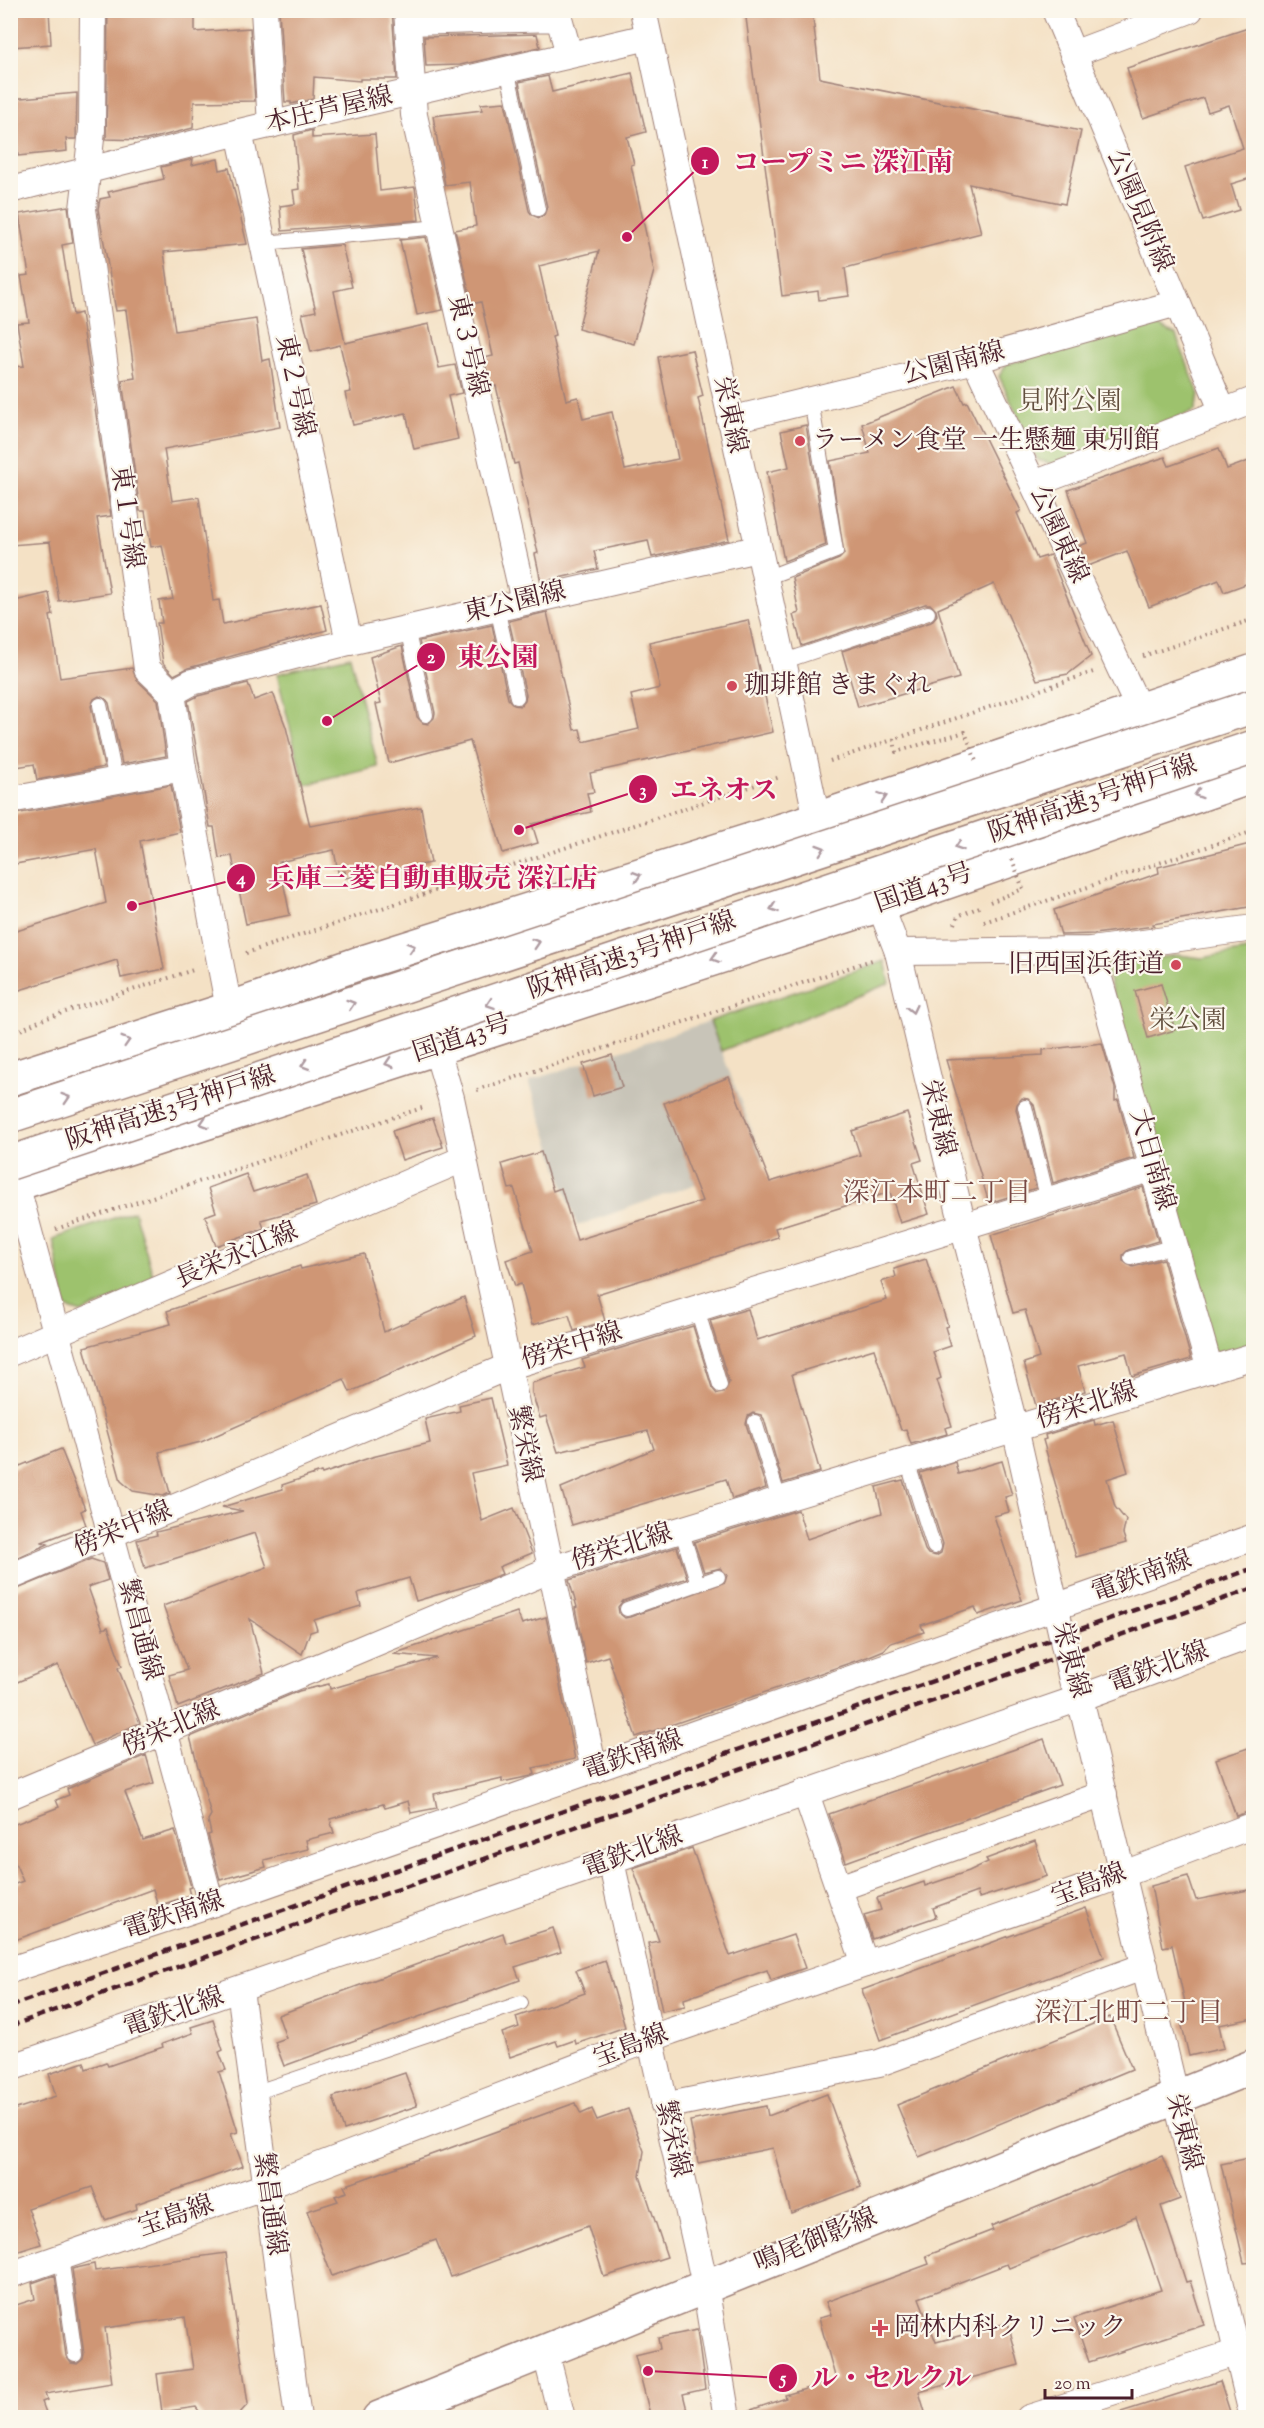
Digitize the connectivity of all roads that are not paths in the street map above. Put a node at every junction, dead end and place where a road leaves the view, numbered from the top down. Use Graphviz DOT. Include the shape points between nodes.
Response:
graph roads {
  1 [pos="93,10"];
  2 [pos="264,10"];
  3 [pos="643,10"];
  4 [pos="1055,10"];
  5 [pos="1190,10"];
  6 [pos="407,16"];
  7 [pos="648,37"];
  8 [pos="569,54"];
  9 [pos="1073,54"];
  10 [pos="507,69"];
  11 [pos="413,91"];
  12 [pos="271,124"];
  13 [pos="239,132"];
  14 [pos="87,170"];
  15 [pos="10,190"];
  16 [pos="538,209"];
  17 [pos="440,227"];
  18 [pos="264,243"];
  19 [pos="1178,303"];
  20 [pos="975,360"];
  21 [pos="811,400"];
  22 [pos="1254,400"];
  23 [pos="1223,412"];
  24 [pos="730,420"];
  25 [pos="1034,484"];
  26 [pos="757,549"];
  27 [pos="763,579"];
  28 [pos="524,601"];
  29 [pos="497,608"];
  30 [pos="928,613"];
  31 [pos="407,628"];
  32 [pos="349,642"];
  33 [pos="782,662"];
  34 [pos="1254,671"];
  35 [pos="172,693"];
  36 [pos="517,696"];
  37 [pos="100,705"];
  38 [pos="1254,706"];
  39 [pos="1140,711"];
  40 [pos="426,715"];
  41 [pos="1254,747"];
  42 [pos="183,768"];
  43 [pos="1254,776"];
  44 [pos="116,781"];
  45 [pos="10,800"];
  46 [pos="817,819"];
  47 [pos="880,905"];
  48 [pos="1254,928"];
  49 [pos="1091,950"];
  50 [pos="898,952"];
  51 [pos="230,1009"];
  52 [pos="436,1047"];
  53 [pos="10,1079"];
  54 [pos="1025,1107"];
  55 [pos="10,1116"];
  56 [pos="463,1159"];
  57 [pos="1153,1168"];
  58 [pos="12,1177"];
  59 [pos="1048,1201"];
  60 [pos="963,1226"];
  61 [pos="1175,1246"];
  62 [pos="1131,1258"];
  63 [pos="697,1309"];
  64 [pos="58,1332"];
  65 [pos="10,1353"];
  66 [pos="1254,1356"];
  67 [pos="507,1367"];
  68 [pos="1210,1370"];
  69 [pos="720,1385"];
  70 [pos="755,1422"];
  71 [pos="1015,1428"];
  72 [pos="907,1461"];
  73 [pos="779,1500"];
  74 [pos="681,1530"];
  75 [pos="113,1534"];
  76 [pos="1254,1537"];
  77 [pos="934,1547"];
  78 [pos="552,1569"];
  79 [pos="10,1577"];
  80 [pos="718,1577"];
  81 [pos="698,1584"];
  82 [pos="1056,1608"];
  83 [pos="627,1609"];
  84 [pos="1254,1634"];
  85 [pos="1080,1698"];
  86 [pos="166,1731"];
  87 [pos="594,1770"];
  88 [pos="805,1791"];
  89 [pos="1104,1794"];
  90 [pos="10,1796"];
  91 [pos="1254,1825"];
  92 [pos="611,1861"];
  93 [pos="1124,1873"];
  94 [pos="839,1888"];
  95 [pos="211,1904"];
  96 [pos="865,1964"];
  97 [pos="1145,1966"];
  98 [pos="10,1970"];
  99 [pos="240,1990"];
  100 [pos="521,2003"];
  101 [pos="649,2040"];
  102 [pos="1254,2066"];
  103 [pos="10,2068"];
  104 [pos="254,2093"];
  105 [pos="1175,2099"];
  106 [pos="664,2106"];
  107 [pos="266,2186"];
  108 [pos="61,2257"];
  109 [pos="10,2275"];
  110 [pos="705,2285"];
  111 [pos="1246,2349"];
  112 [pos="545,2350"];
  113 [pos="75,2355"];
  114 [pos="392,2415"];
  115 [pos="298,2418"];
  116 [pos="562,2418"];
  117 [pos="727,2418"];
  118 [pos="1029,2418"];
  119 [pos="1253,2418"];
  1 -- 14 [label="street, 東１号線" via="92,130"];
  2 -- 12 [label="street"];
  3 -- 7 [label="street, 栄東線"];
  4 -- 9 [label="street, 公園見附線"];
  5 -- 9 [label="street"];
  6 -- 8 [label="street" via="559,18"];
  6 -- 11 [label="street, 東３号線"];
  7 -- 8 [label="street, 本庄芦屋線"];
  7 -- 24 [label="street, 栄東線"];
  8 -- 10 [label="street, 本庄芦屋線"];
  9 -- 19 [label="street, 公園見附線"];
  10 -- 11 [label="street, 本庄芦屋線"];
  10 -- 16 [label="lane"];
  11 -- 12 [label="street, 本庄芦屋線"];
  11 -- 17 [label="street, 東３号線" via="414,115"];
  12 -- 13 [label="street, 本庄芦屋線"];
  13 -- 14 [label="street, 本庄芦屋線"];
  13 -- 18 [label="street, 東２号線"];
  14 -- 15 [label="street, 本庄芦屋線"];
  14 -- 35 [label="street, 東１号線" via="83,209 147,669"];
  17 -- 18 [label="lane"];
  17 -- 28 [label="street, 東３号線"];
  18 -- 32 [label="street, 東２号線"];
  19 -- 20 [label="street, 公園南線"];
  19 -- 23 [label="street, 公園見附線"];
  20 -- 21 [label="street, 公園南線"];
  20 -- 25 [label="street, 公園東線"];
  21 -- 24 [label="street, 公園南線"];
  21 -- 27 [label="lane" via="836,551"];
  22 -- 23 [label="street"];
  23 -- 25 [label="street"];
  24 -- 26 [label="street, 栄東線"];
  25 -- 39 [label="street, 公園東線"];
  26 -- 27 [label="street, 栄東線"];
  26 -- 28 [label="street, 東公園線"];
  27 -- 33 [label="street, 栄東線"];
  28 -- 29 [label="street, 東公園線"];
  29 -- 31 [label="street, 東公園線"];
  29 -- 36 [label="lane"];
  30 -- 33 [label="lane"];
  31 -- 32 [label="street, 東公園線"];
  31 -- 40 [label="lane"];
  32 -- 35 [label="street, 東公園線" via="192,682"];
  33 -- 46 [label="street, 栄東線"];
  34 -- 39 [label="main road"];
  35 -- 42 [label="street"];
  37 -- 44 [label="lane"];
  55 -- 38 [label="main road, 阪神高速3号神戸線, one-way, bridge"];
  46 -- 39 [label="main road, one-way"];
  41 -- 58 [label="main road, 阪神高速3号神戸線, one-way, bridge"];
  42 -- 44 [label="street"];
  42 -- 51 [label="street"];
  43 -- 47 [label="main road, 国道43号, one-way"];
  44 -- 45 [label="street"];
  51 -- 46 [label="main road, one-way" via="357,964"];
  47 -- 50 [label="street, 栄東線"];
  47 -- 52 [label="main road, 国道43号, one-way"];
  48 -- 49 [label="street"];
  49 -- 50 [label="street"];
  49 -- 57 [label="street, 大日南線"];
  50 -- 60 [label="street, 栄東線, one-way"];
  53 -- 51 [label="main road, one-way"];
  52 -- 56 [label="street, 繁栄線"];
  52 -- 58 [label="main road, 国道43号, one-way"];
  54 -- 59 [label="lane"];
  56 -- 64 [label="street, 長栄永江線"];
  56 -- 67 [label="street, 繁栄線"];
  57 -- 59 [label="street, 傍栄中線"];
  57 -- 61 [label="street, 大日南線"];
  58 -- 64 [label="street, 繁昌通線"];
  59 -- 60 [label="street, 傍栄中線"];
  60 -- 63 [label="street, 傍栄中線"];
  60 -- 71 [label="street, 栄東線"];
  61 -- 62 [label="lane"];
  61 -- 68 [label="street, 大日南線"];
  63 -- 67 [label="street, 傍栄中線"];
  63 -- 69 [label="lane"];
  64 -- 65 [label="street, 長栄永江線"];
  64 -- 75 [label="street, 繁昌通線"];
  66 -- 68 [label="street, 傍栄北線"];
  67 -- 75 [label="street, 傍栄中線"];
  67 -- 78 [label="street, 繁栄線"];
  68 -- 71 [label="street, 傍栄北線"];
  70 -- 73 [label="lane"];
  71 -- 72 [label="street, 傍栄北線"];
  71 -- 82 [label="street, 栄東線"];
  72 -- 73 [label="street, 傍栄北線"];
  72 -- 77 [label="lane"];
  73 -- 74 [label="street, 傍栄北線"];
  74 -- 78 [label="street, 傍栄北線"];
  74 -- 81 [label="lane"];
  75 -- 79 [label="street, 傍栄中線"];
  75 -- 86 [label="street, 繁昌通線"];
  76 -- 82 [label="street, 電鉄南線"];
  78 -- 86 [label="street, 傍栄北線"];
  78 -- 87 [label="street, 繁栄線"];
  80 -- 81 [label="lane"];
  81 -- 83 [label="lane"];
  82 -- 85 [label="street, 栄東線" via="1072,1680"];
  82 -- 87 [label="street, 電鉄南線"];
  84 -- 85 [label="street, 電鉄北線"];
  85 -- 88 [label="street, 電鉄北線"];
  85 -- 89 [label="street, 栄東線"];
  86 -- 90 [label="street, 傍栄北線"];
  86 -- 95 [label="street, 繁昌通線"];
  87 -- 95 [label="street, 電鉄南線"];
  88 -- 92 [label="street, 電鉄北線"];
  88 -- 94 [label="street"];
  89 -- 93 [label="street, 栄東線"];
  89 -- 94 [label="street"];
  91 -- 93 [label="street, 宝島線"];
  92 -- 99 [label="street, 電鉄北線"];
  92 -- 101 [label="street, 繁栄線"];
  93 -- 96 [label="street, 宝島線"];
  93 -- 97 [label="street, 栄東線"];
  94 -- 96 [label="street"];
  95 -- 98 [label="street, 電鉄南線"];
  96 -- 101 [label="street, 宝島線"];
  97 -- 105 [label="street, 栄東線"];
  97 -- 106 [label="street" via="879,2063"];
  99 -- 103 [label="street, 電鉄北線"];
  99 -- 104 [label="street, 繁昌通線"];
  100 -- 104 [label="lane"];
  101 -- 106 [label="street, 繁栄線"];
  101 -- 107 [label="street, 宝島線"];
  102 -- 105 [label="main road, 鳴尾御影線"];
  104 -- 107 [label="street, 繁昌通線"];
  105 -- 110 [label="main road, 鳴尾御影線"];
  105 -- 111 [label="street, 栄東線"];
  106 -- 110 [label="street, 繁栄線"];
  107 -- 108 [label="street, 宝島線"];
  107 -- 115 [label="street, 繁昌通線"];
  108 -- 109 [label="street, 宝島線"];
  108 -- 113 [label="lane"];
  110 -- 112 [label="main road, 鳴尾御影線"];
  110 -- 117 [label="street, 繁栄線"];
  111 -- 118 [label="street"];
  111 -- 119 [label="street, 栄東線"];
  112 -- 114 [label="main road, 鳴尾御影線"];
  112 -- 116 [label="street"];
}
